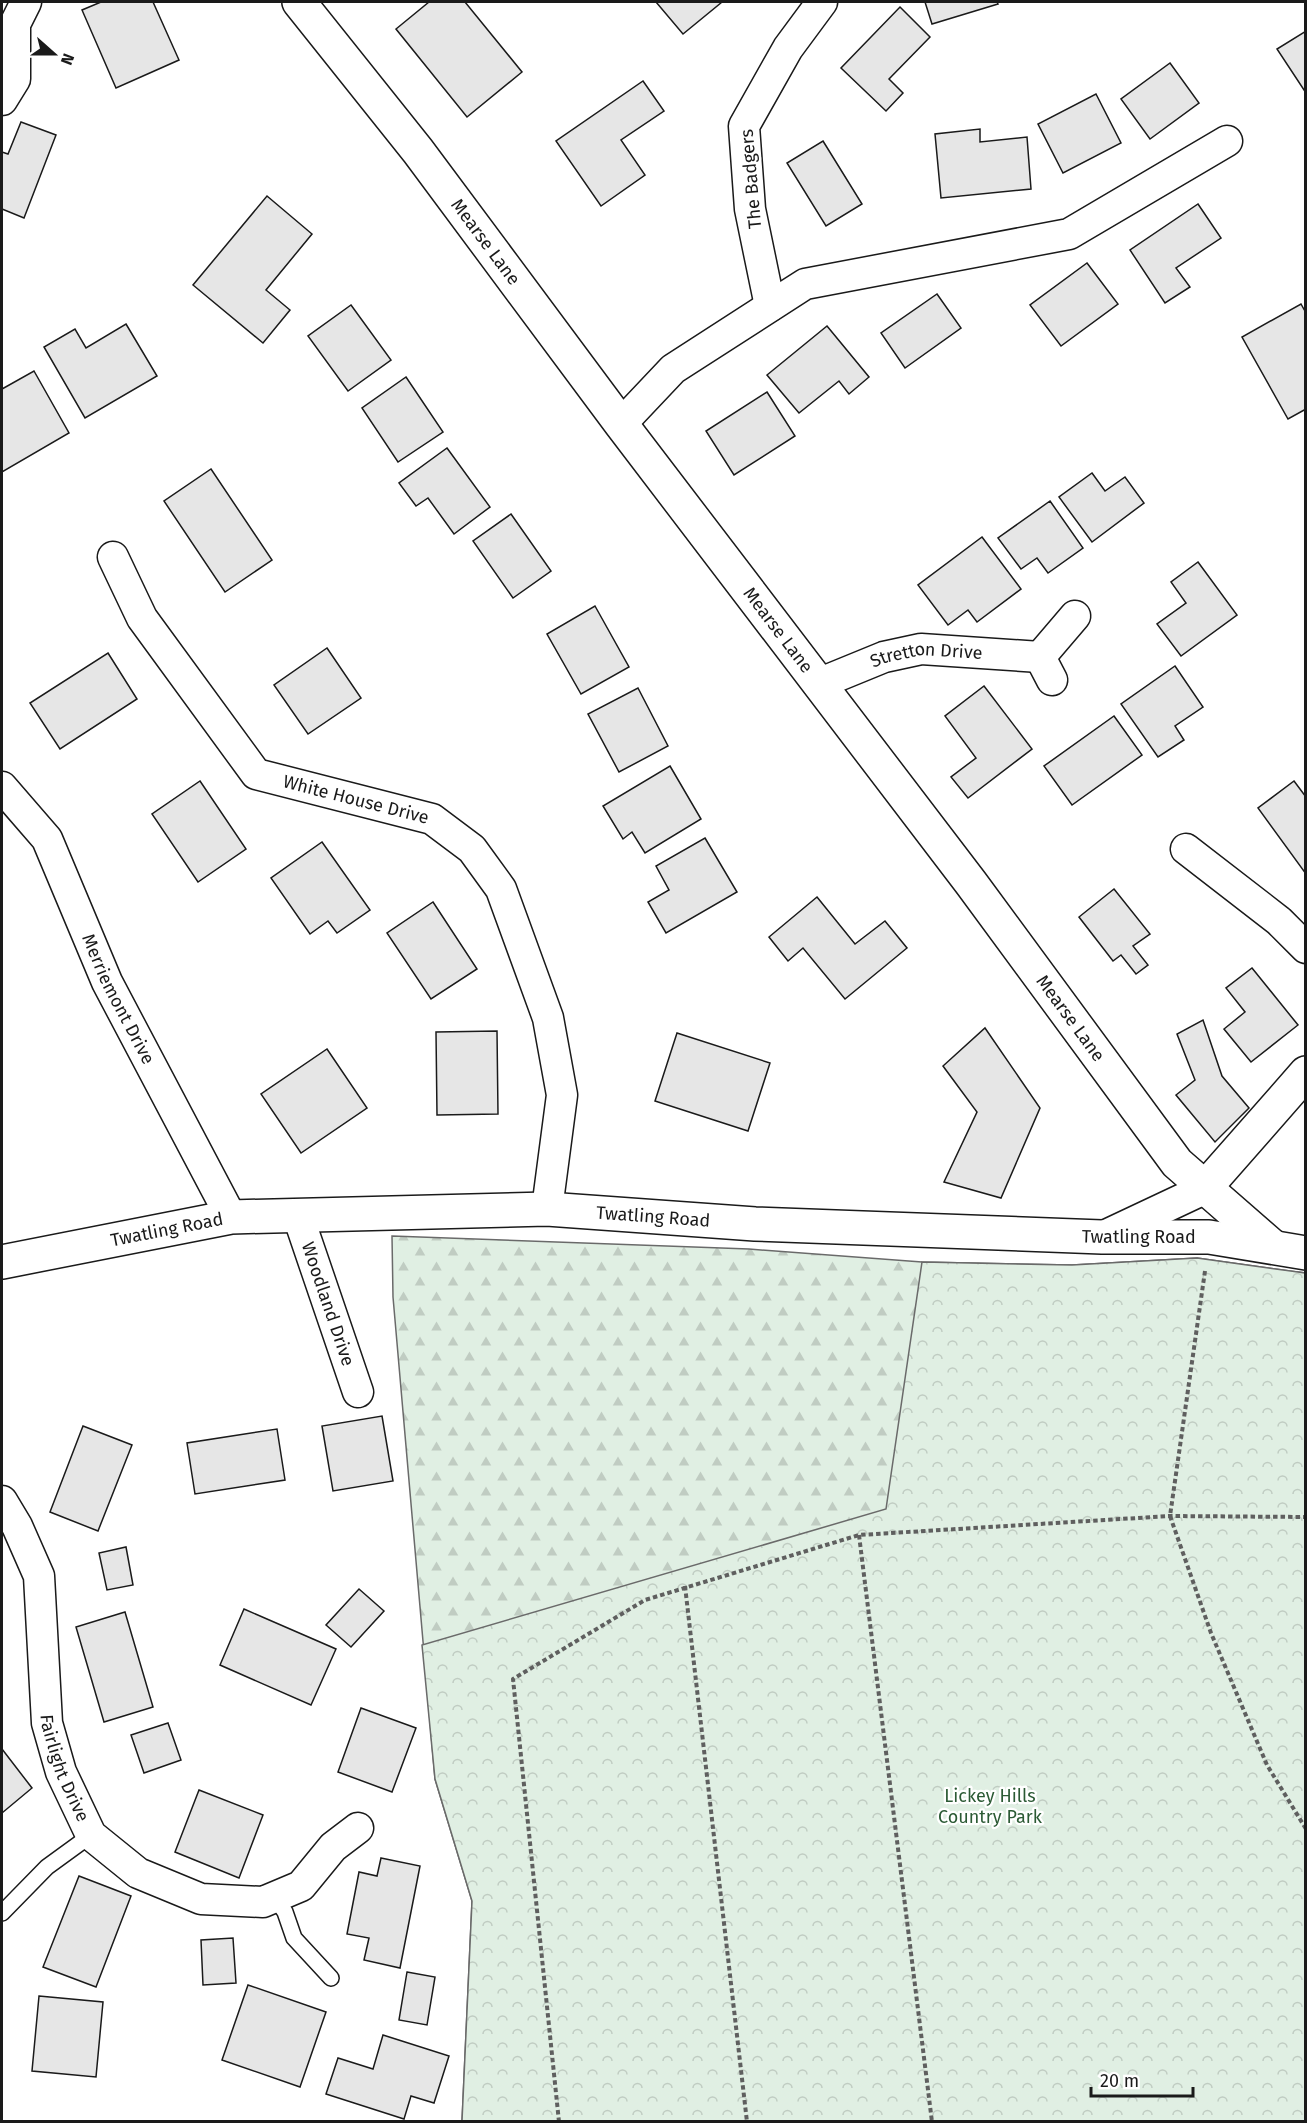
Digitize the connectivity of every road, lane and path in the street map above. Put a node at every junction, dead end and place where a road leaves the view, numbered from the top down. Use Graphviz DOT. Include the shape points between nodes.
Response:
graph roads {
  1 [pos="26,2"];
  2 [pos="299,2"];
  3 [pos="822,2"];
  4 [pos="2,99"];
  5 [pos="1227,141"];
  6 [pos="770,306"];
  7 [pos="621,424"];
  8 [pos="113,557"];
  9 [pos="1075,616"];
  10 [pos="818,684"];
  11 [pos="2,787"];
  12 [pos="1186,849"];
  13 [pos="1305,948"];
  14 [pos="1305,1073"];
  15 [pos="1204,1189"];
  16 [pos="547,1209"];
  17 [pos="298,1216"];
  18 [pos="231,1217"];
  19 [pos="1102,1237"];
  20 [pos="1209,1238"];
  21 [pos="1271,1245"];
  22 [pos="1305,1252"];
  23 [pos="2,1262"];
  24 [pos="358,1392"];
  25 [pos="2,1501"];
  26 [pos="1170,1516"];
  27 [pos="1305,1516"];
  28 [pos="859,1535"];
  29 [pos="685,1586"];
  30 [pos="358,1828"];
  31 [pos="1305,1829"];
  32 [pos="91,1835"];
  33 [pos="275,1897"];
  34 [pos="2,1912"];
  35 [pos="332,1978"];
  36 [pos="559,2121"];
  37 [pos="747,2121"];
  38 [pos="932,2121"];
  1 -- 4 [label="street" via="15,24 15,79"];
  2 -- 7 [label="street, Mearse Lane" via="418,151"];
  3 -- 6 [label="street, The Badgers" via="788,48 744,126 750,209"];
  5 -- 6 [label="street" via="1069,234 805,284"];
  6 -- 7 [label="street" via="673,369"];
  7 -- 10 [label="street, Mearse Lane"];
  8 -- 16 [label="street, White House Drive" via="142,618 256,774 432,819 472,849 501,889 548,1018 562,1095"];
  9 -- 10 [label="street, Stretton Drive" via="1046,669 921,650 884,657"];
  10 -- 15 [label="street, Mearse Lane" via="971,883 1176,1163"];
  11 -- 18 [label="street, Merriemont Drive" via="47,839 106,982"];
  12 -- 13 [label="street" via="1279,921"];
  14 -- 15 [label="street"];
  15 -- 19 [label="street"];
  15 -- 21 [label="street, Mearse Lane"];
  16 -- 17 [label="street, Twatling Road"];
  16 -- 19 [label="street, Twatling Road" via="754,1224"];
  17 -- 18 [label="street, Twatling Road"];
  17 -- 24 [label="street, Woodland Drive"];
  18 -- 23 [label="street, Twatling Road"];
  19 -- 20 [label="street, Twatling Road"];
  20 -- 21 [label="street, Twatling Road"];
  20 -- 26 [label="path"];
  21 -- 22 [label="street, Twatling Road"];
  25 -- 32 [label="street, Fairlight Drive" via="39,1576 47,1723 61,1772"];
  26 -- 27 [label="path"];
  26 -- 28 [label="path"];
  26 -- 31 [label="path" via="1211,1633 1267,1765"];
  28 -- 29 [label="path"];
  28 -- 38 [label="path"];
  29 -- 36 [label="path" via="645,1600 513,1679"];
  29 -- 37 [label="path"];
  30 -- 33 [label="street, Fairlight Drive" via="333,1847 301,1886"];
  32 -- 33 [label="street, Fairlight Drive" via="138,1873 201,1899 263,1902"];
  32 -- 34 [label="lane" via="47,1867"];
  33 -- 35 [label="lane" via="294,1938"];
}
